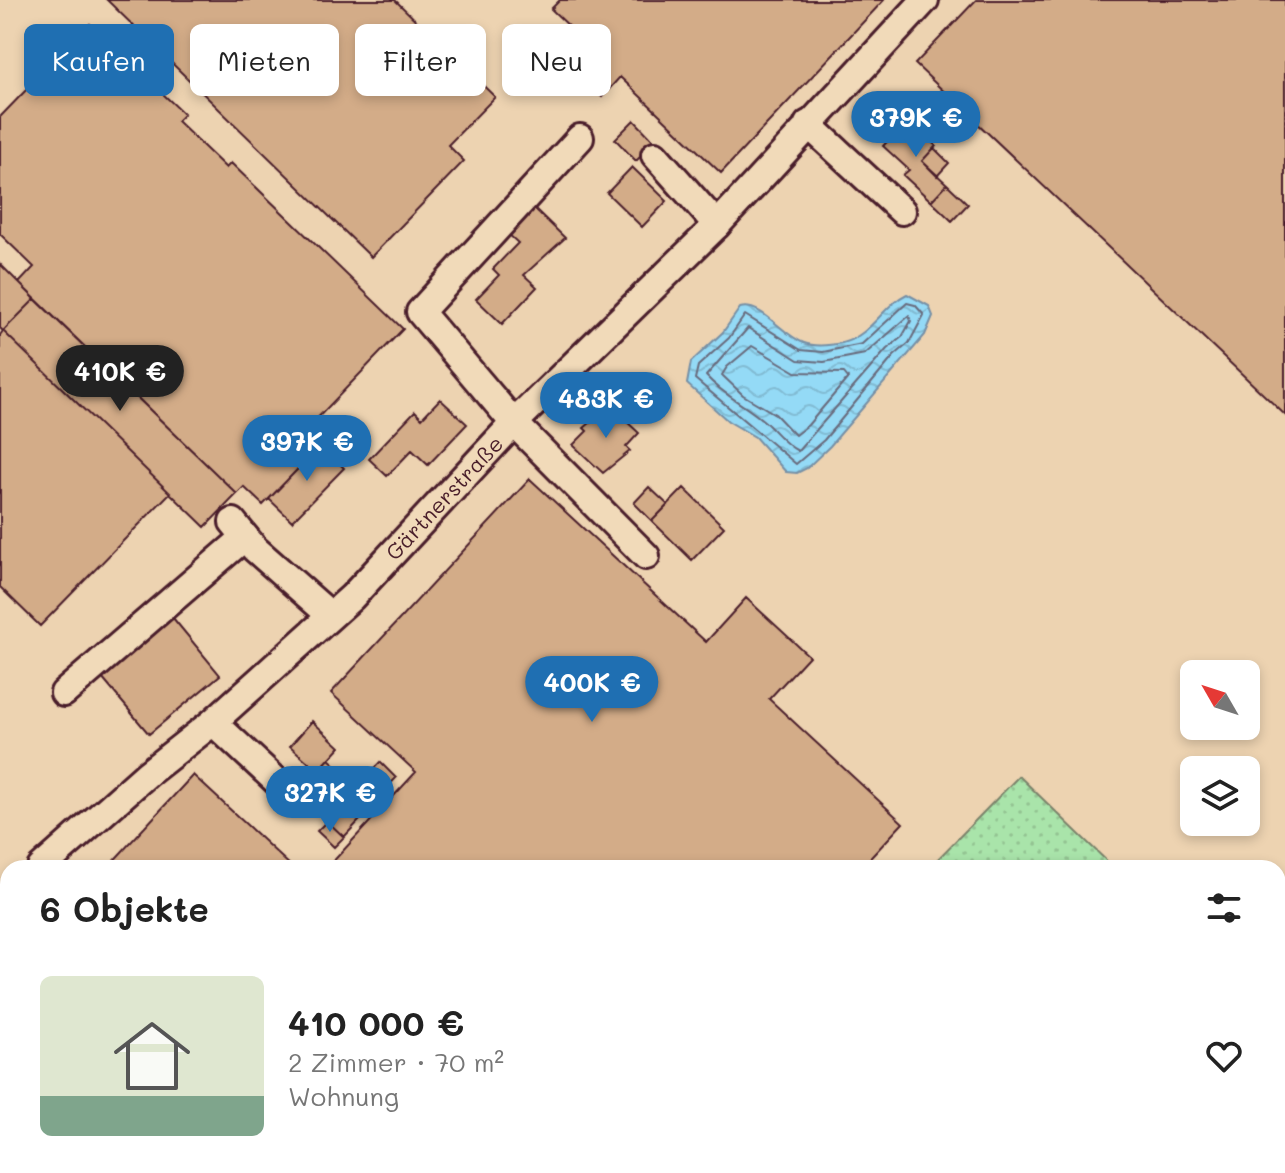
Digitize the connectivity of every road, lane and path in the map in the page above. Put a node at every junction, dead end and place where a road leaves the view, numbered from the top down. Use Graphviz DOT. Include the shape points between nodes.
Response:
graph roads {
  1 [pos="925,0"];
  2 [pos="808,124"];
  3 [pos="580,138"];
  4 [pos="655,155"];
  5 [pos="902,211"];
  6 [pos="717,225"];
  7 [pos="514,423"];
  8 [pos="646,556"];
  9 [pos="330,615"];
  10 [pos="64,693"];
  11 [pos="213,722"];
  12 [pos="284,788"];
  13 [pos="50,860"];
  1 -- 2 [label="street, Gärtnerstraße"];
  2 -- 5 [label="street"];
  2 -- 6 [label="street, Gärtnerstraße"];
  3 -- 7 [label="street" via="420,312"];
  4 -- 6 [label="street"];
  6 -- 7 [label="street, Gärtnerstraße"];
  7 -- 8 [label="street"];
  7 -- 9 [label="street, Gärtnerstraße"];
  9 -- 10 [label="street" via="239,529"];
  9 -- 11 [label="street, Gärtnerstraße"];
  11 -- 12 [label="street"];
  11 -- 13 [label="street, Gärtnerstraße"];
}
